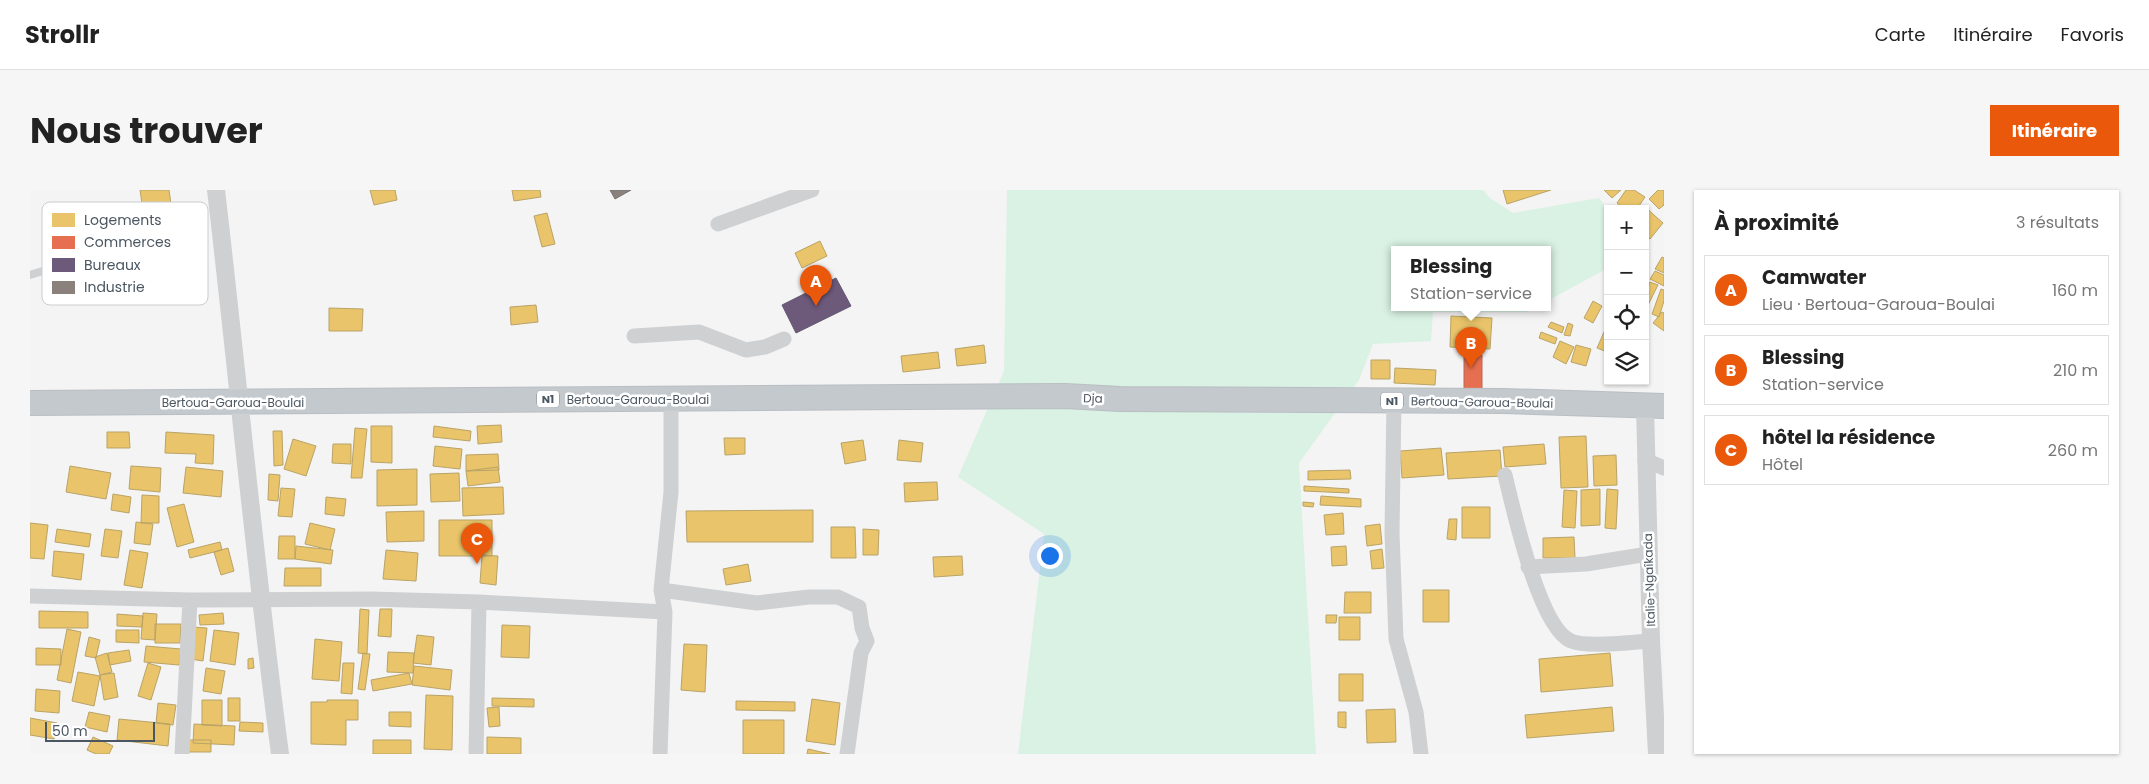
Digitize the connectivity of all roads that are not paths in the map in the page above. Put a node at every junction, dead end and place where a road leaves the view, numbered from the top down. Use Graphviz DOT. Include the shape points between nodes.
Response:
graph roads {
  1 [pos="216,190"];
  2 [pos="812,190"];
  3 [pos="718,224"];
  4 [pos="42,271"];
  5 [pos="30,275"];
  6 [pos="634,336"];
  7 [pos="784,339"];
  8 [pos="1065,396"];
  9 [pos="671,398"];
  10 [pos="1120,399"];
  11 [pos="1394,400"];
  12 [pos="240,402"];
  13 [pos="30,403"];
  14 [pos="1654,406"];
  15 [pos="1645,460"];
  16 [pos="1664,468"];
  17 [pos="1505,476"];
  18 [pos="1648,554"];
  19 [pos="1528,567"];
  20 [pos="661,590"];
  21 [pos="30,596"];
  22 [pos="190,600"];
  23 [pos="260,600"];
  24 [pos="479,602"];
  25 [pos="665,612"];
  26 [pos="1651,641"];
  27 [pos="182,754"];
  28 [pos="280,754"];
  29 [pos="476,754"];
  30 [pos="660,754"];
  31 [pos="847,754"];
  32 [pos="1420,754"];
  33 [pos="1657,754"];
  1 -- 12 [label="street"];
  2 -- 3 [label="street"];
  4 -- 5 [label="lane"];
  6 -- 7 [label="street" via="699,332 746,350"];
  8 -- 9 [label="highway, Bertoua-Garoua-Boulai / N1"];
  8 -- 10 [label="highway, Dja / N1"];
  9 -- 12 [label="highway, Bertoua-Garoua-Boulai / N1"];
  9 -- 20 [label="street" via="671,492"];
  10 -- 11 [label="highway, Bertoua-Garoua-Boulai / N1"];
  11 -- 14 [label="highway, Bertoua-Garoua-Boulai / N1"];
  11 -- 32 [label="street" via="1392,533 1396,639 1416,712"];
  12 -- 13 [label="highway, Bertoua-Garoua-Boulai / N1"];
  12 -- 23 [label="street"];
  14 -- 15 [label="street, Italie-Ngaîkada"];
  15 -- 16 [label="street"];
  15 -- 18 [label="street, Italie-Ngaîkada"];
  17 -- 19 [label="street"];
  18 -- 19 [label="street" via="1586,564"];
  18 -- 26 [label="street, Italie-Ngaîkada"];
  19 -- 26 [label="street" via="1547,611 1568,640 1580,644"];
  20 -- 25 [label="street"];
  20 -- 31 [label="street" via="757,602 838,597 859,607 867,641 861,652"];
  21 -- 22 [label="street"];
  22 -- 23 [label="street"];
  22 -- 27 [label="street"];
  23 -- 24 [label="street"];
  23 -- 28 [label="street"];
  24 -- 25 [label="street"];
  24 -- 29 [label="street"];
  25 -- 30 [label="street"];
  26 -- 33 [label="street, Italie-Ngaîkada"];
}
